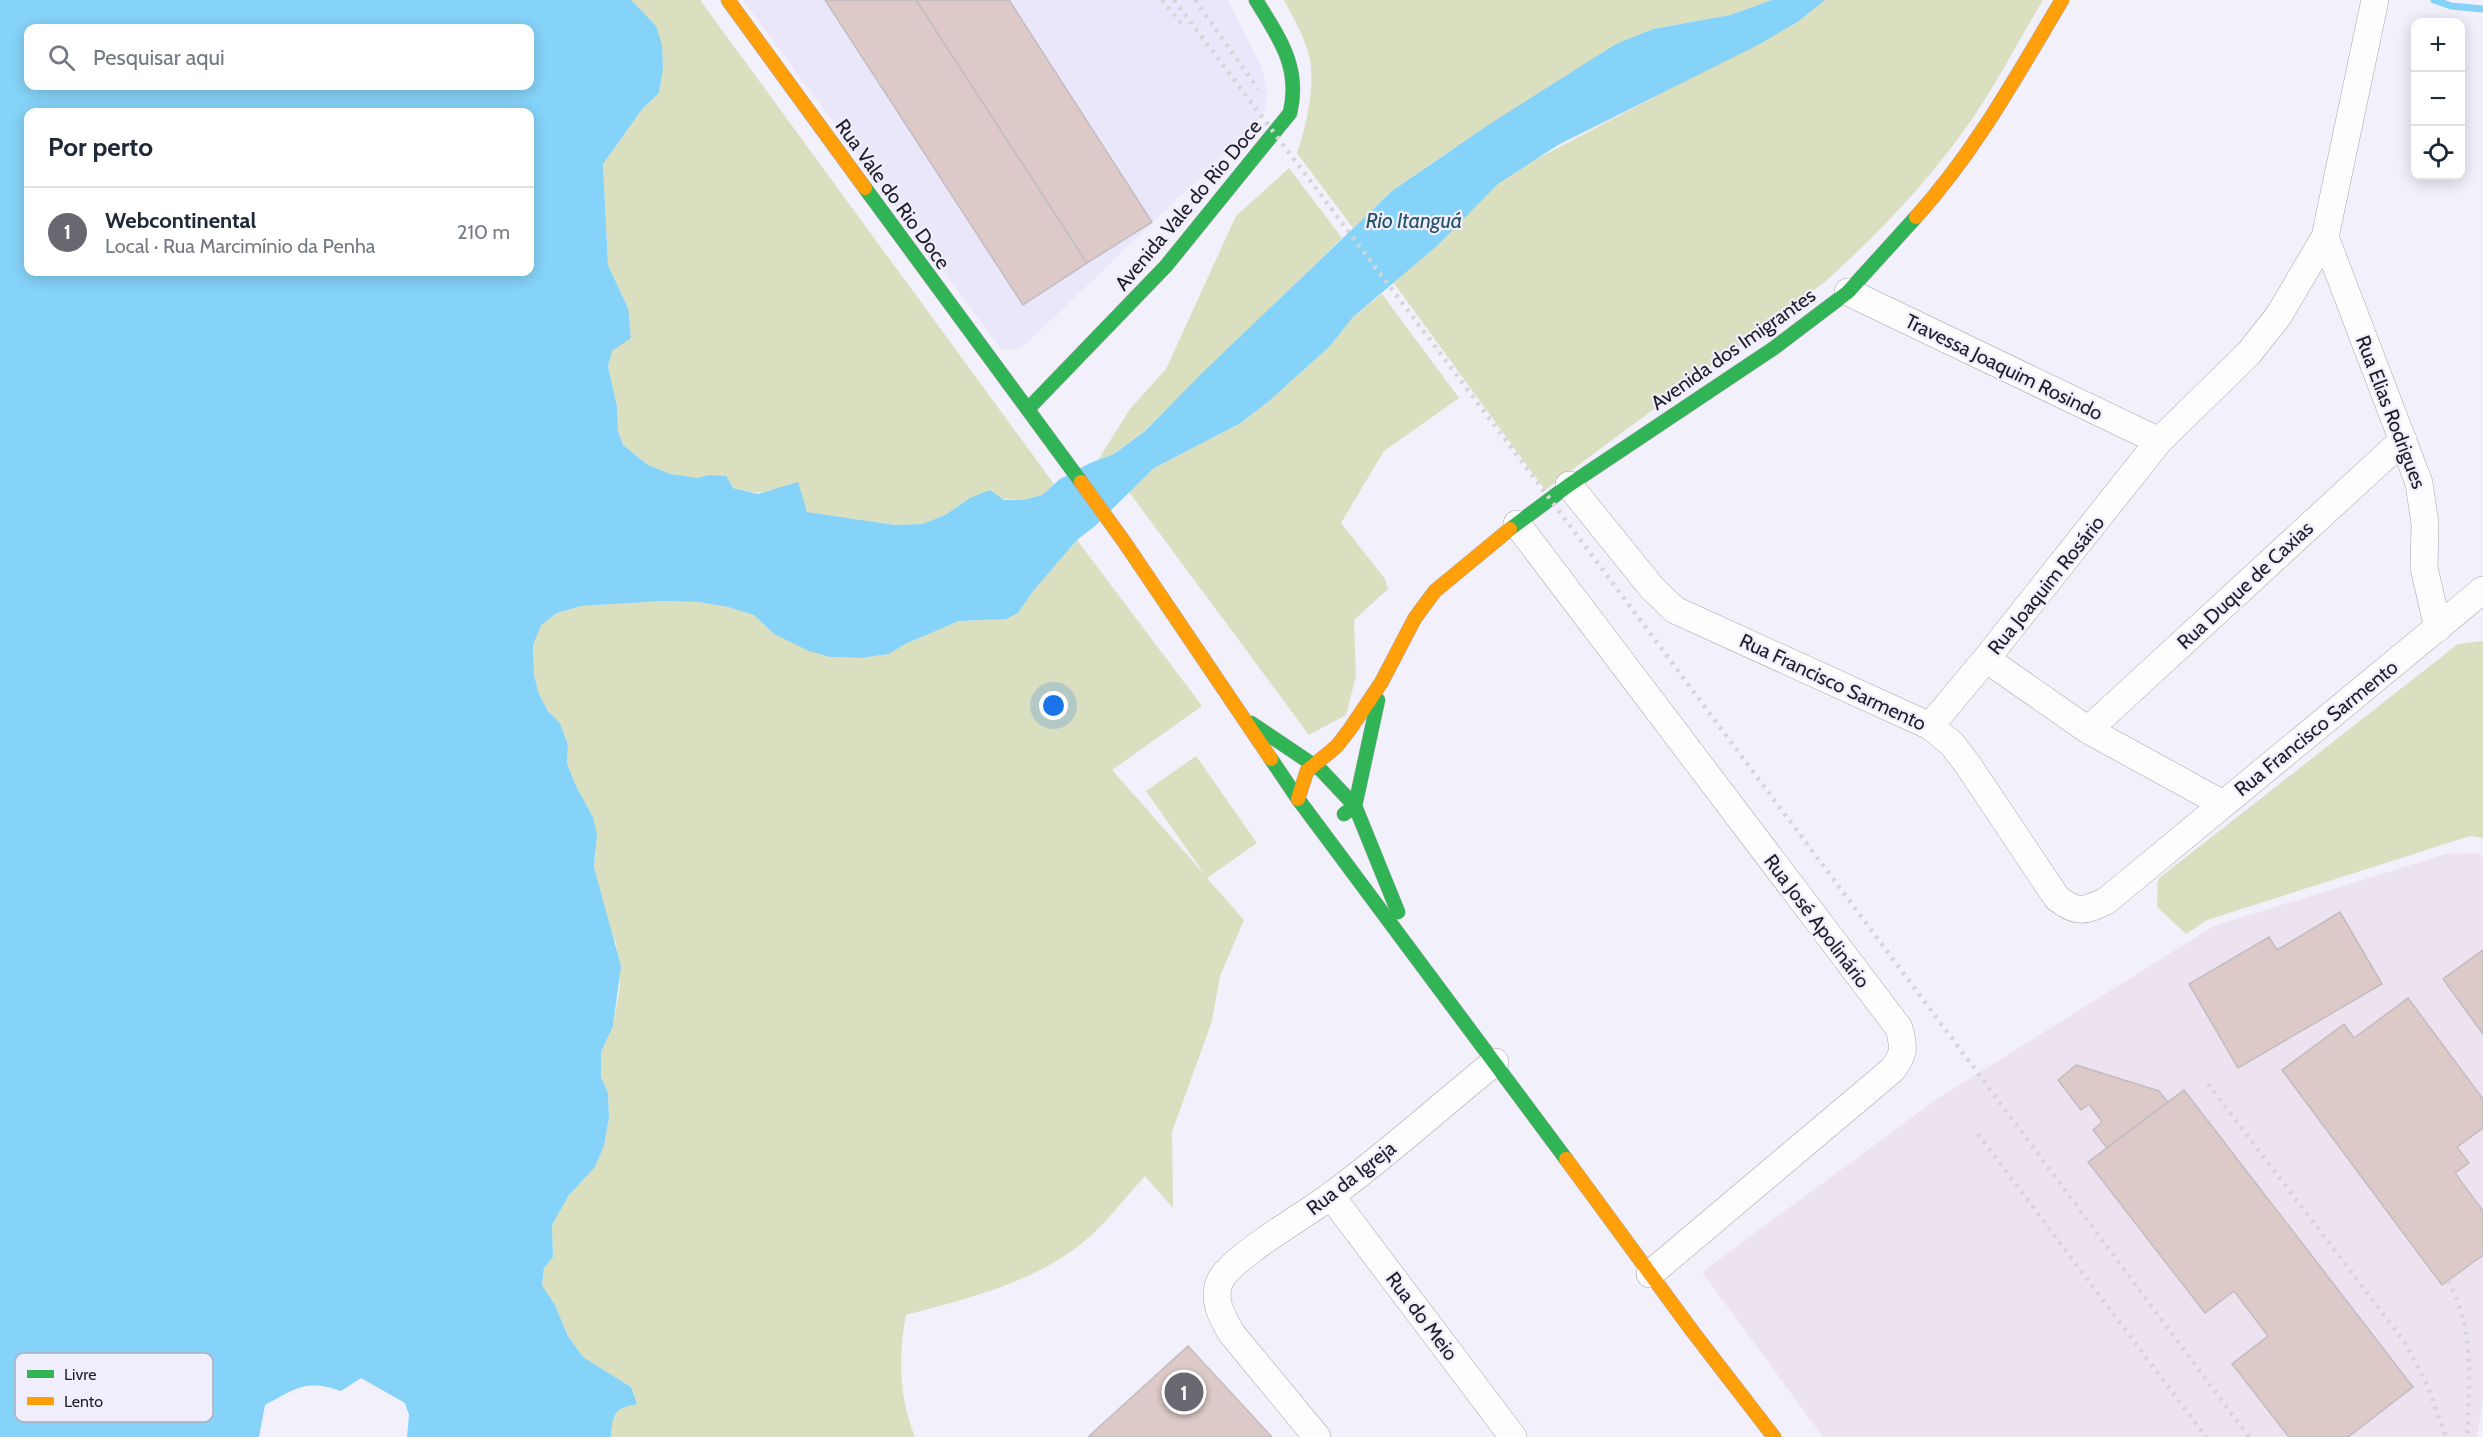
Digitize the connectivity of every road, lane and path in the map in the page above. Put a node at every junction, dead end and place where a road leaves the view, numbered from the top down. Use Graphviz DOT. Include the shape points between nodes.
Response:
graph roads {
  1 [pos="728,0"];
  2 [pos="1256,0"];
  3 [pos="2062,0"];
  4 [pos="2375,0"];
  5 [pos="2325,237"];
  6 [pos="1848,292"];
  7 [pos="1028,409"];
  8 [pos="2403,440"];
  9 [pos="2159,441"];
  10 [pos="1569,485"];
  11 [pos="1516,524"];
  12 [pos="2483,590"];
  13 [pos="2438,628"];
  14 [pos="1986,659"];
  15 [pos="1382,683"];
  16 [pos="1240,716"];
  17 [pos="1930,726"];
  18 [pos="2088,730"];
  19 [pos="1314,764"];
  20 [pos="1298,799"];
  21 [pos="2223,804"];
  22 [pos="1355,806"];
  23 [pos="1316,822"];
  24 [pos="1413,951"];
  25 [pos="1495,1062"];
  26 [pos="1331,1196"];
  27 [pos="1650,1274"];
  28 [pos="1317,1437"];
  29 [pos="1512,1437"];
  30 [pos="1774,1437"];
  1 -- 7 [label="street, Rua Vale do Rio Doce"];
  2 -- 7 [label="street, Avenida Vale do Rio Doce" via="1293,66 1295,90 1290,113 1166,266"];
  3 -- 6 [label="street, Avenida dos Imigrantes" via="1953,175"];
  4 -- 5 [label="street"];
  5 -- 8 [label="street, Rua Elias Rodrigues"];
  5 -- 9 [label="street, Rua Joaquim Rosário" via="2278,315 2249,353"];
  6 -- 9 [label="street, Travessa Joaquim Rosindo"];
  6 -- 10 [label="street, Avenida dos Imigrantes" via="1774,348"];
  7 -- 16 [label="street, Rua Vale do Rio Doce" via="1125,543"];
  8 -- 13 [label="street, Rua Elias Rodrigues" via="2424,503 2424,568"];
  8 -- 18 [label="street, Rua Duque de Caxias"];
  9 -- 14 [label="street, Rua Joaquim Rosário"];
  10 -- 11 [label="street, Avenida dos Imigrantes"];
  10 -- 17 [label="street, Rua Francisco Sarmento" via="1652,588 1675,610"];
  11 -- 15 [label="street, Avenida dos Imigrantes" via="1435,591 1415,618"];
  11 -- 27 [label="street, Rua José Apolinário" via="1899,1028 1904,1046 1892,1071"];
  12 -- 13 [label="street, Rua Francisco Sarmento"];
  13 -- 21 [label="street, Rua Francisco Sarmento"];
  14 -- 17 [label="street, Rua Joaquim Rosário"];
  14 -- 18 [label="street"];
  15 -- 19 [label="street, Avenida dos Imigrantes" via="1337,746"];
  15 -- 22 [label="street, Avenida dos Imigrantes"];
  16 -- 19 [label="street"];
  16 -- 20 [label="street, Rua Vale do Rio Doce"];
  17 -- 21 [label="street, Rua Francisco Sarmento" via="1953,744 2057,898 2069,908 2086,910 2106,901"];
  18 -- 21 [label="street"];
  19 -- 20 [label="street, Avenida dos Imigrantes" via="1303,778"];
  19 -- 22 [label="street" via="1333,778"];
  20 -- 23 [label="street, Rua Vale do Rio Doce"];
  22 -- 23 [label="street" via="1336,818"];
  22 -- 24 [label="street"];
  23 -- 24 [label="street, Rua Vale do Rio Doce"];
  24 -- 25 [label="street"];
  25 -- 26 [label="street, Rua da Igreja"];
  25 -- 27 [label="street"];
  26 -- 28 [label="street, Rua da Igreja" via="1233,1265 1220,1281 1216,1299 1232,1334"];
  26 -- 29 [label="street, Rua do Meio"];
  27 -- 30 [label="street"];
}
